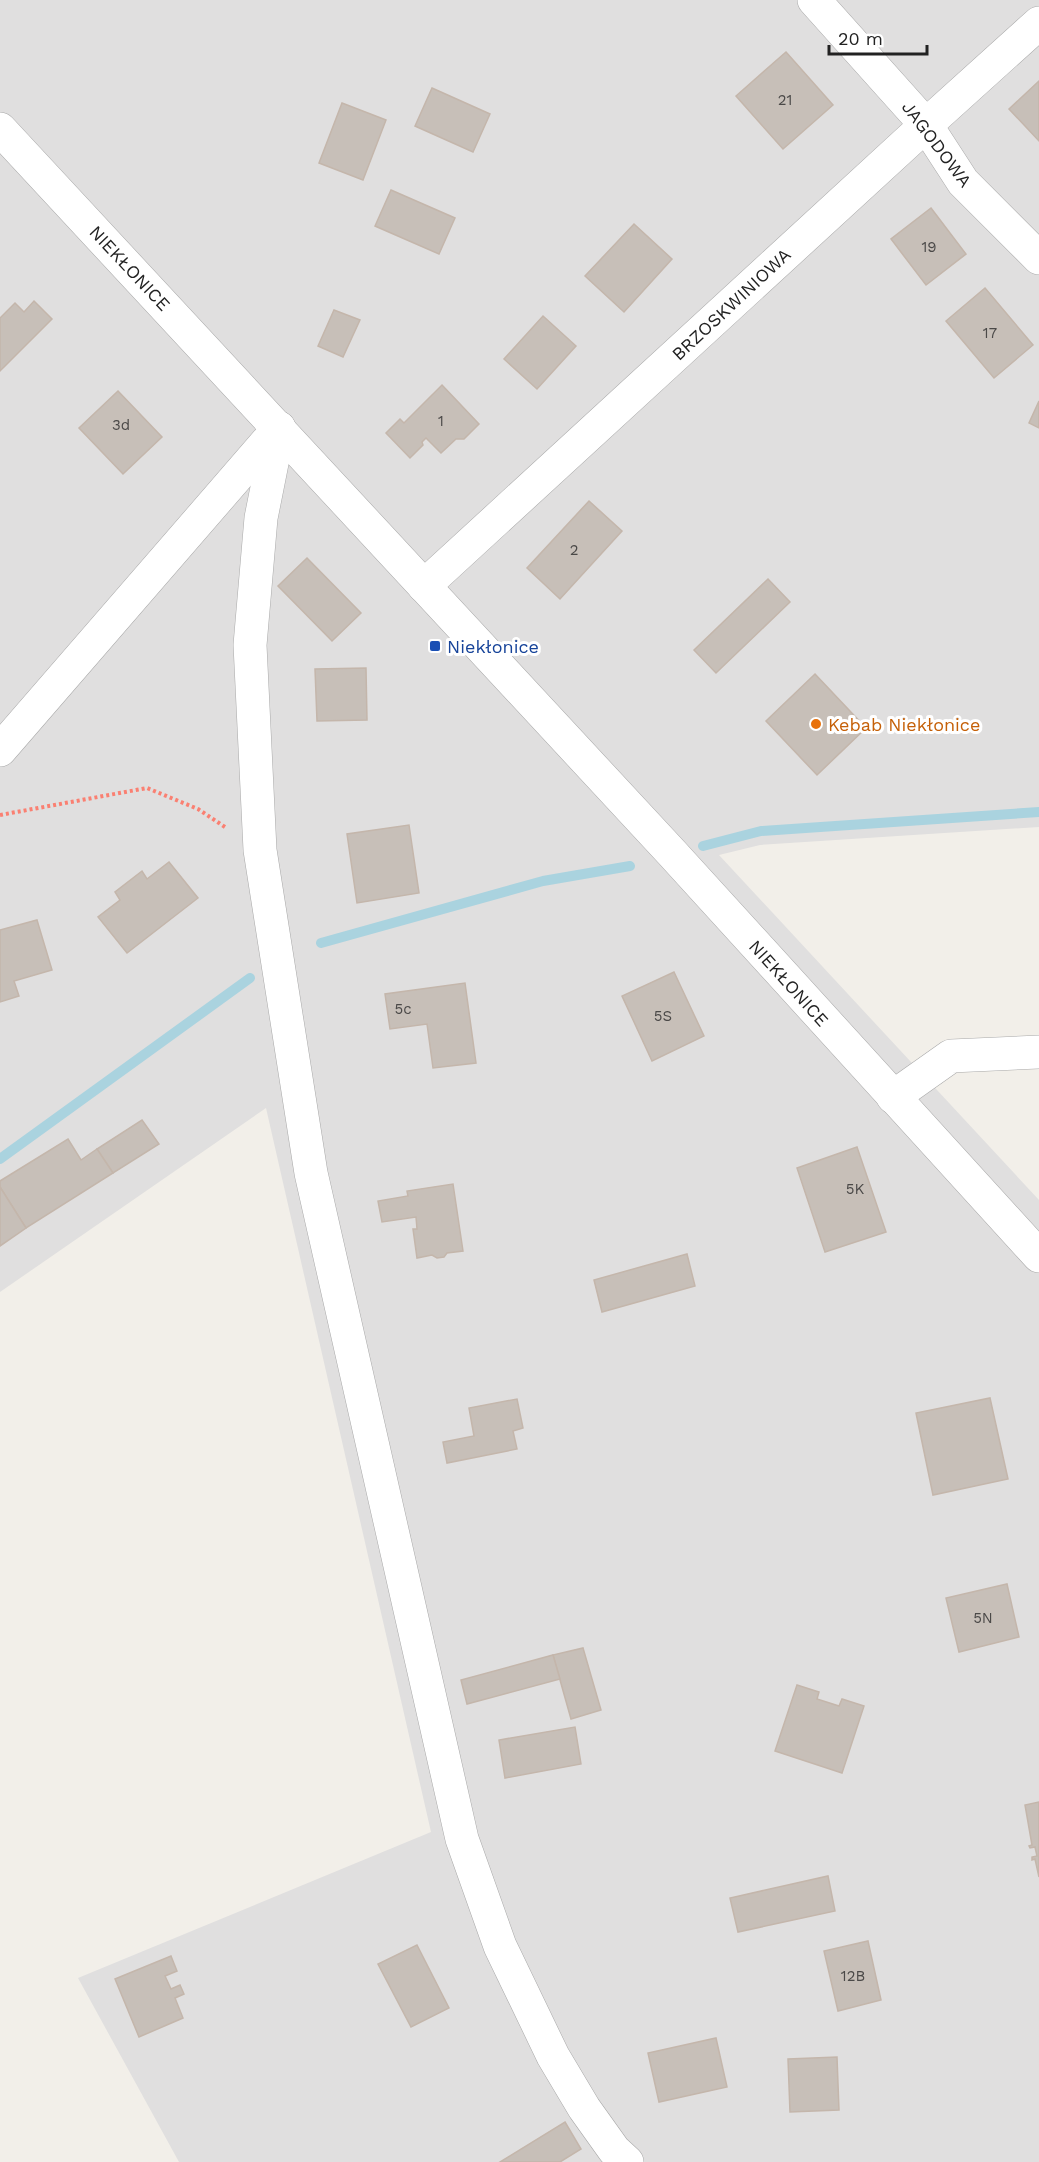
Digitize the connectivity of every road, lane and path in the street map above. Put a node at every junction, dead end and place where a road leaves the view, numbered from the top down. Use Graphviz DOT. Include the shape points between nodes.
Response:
graph roads {
  1 [pos="814,0"];
  2 [pos="1039,24"];
  3 [pos="926,125"];
  4 [pos="0,129"];
  5 [pos="1039,258"];
  6 [pos="279,428"];
  7 [pos="424,586"];
  8 [pos="0,750"];
  9 [pos="0,815"];
  10 [pos="260,850"];
  11 [pos="1039,1052"];
  12 [pos="893,1097"];
  13 [pos="1039,1256"];
  14 [pos="627,2162"];
  1 -- 3 [label="street, JAGODOWA"];
  2 -- 3 [label="street, BRZOSKWINIOWA"];
  3 -- 5 [label="street, JAGODOWA" via="963,182"];
  3 -- 7 [label="street, BRZOSKWINIOWA"];
  4 -- 6 [label="street, NIEKŁONICE"];
  6 -- 7 [label="street, NIEKŁONICE"];
  6 -- 8 [label="street"];
  6 -- 10 [label="street" via="261,518 250,645"];
  7 -- 12 [label="street, NIEKŁONICE"];
  9 -- 10 [label="path" via="147,788 198,809"];
  10 -- 14 [label="street" via="310,1173 462,1839 500,1946 553,2056 584,2108"];
  11 -- 12 [label="street" via="951,1056"];
  12 -- 13 [label="street, NIEKŁONICE"];
}
